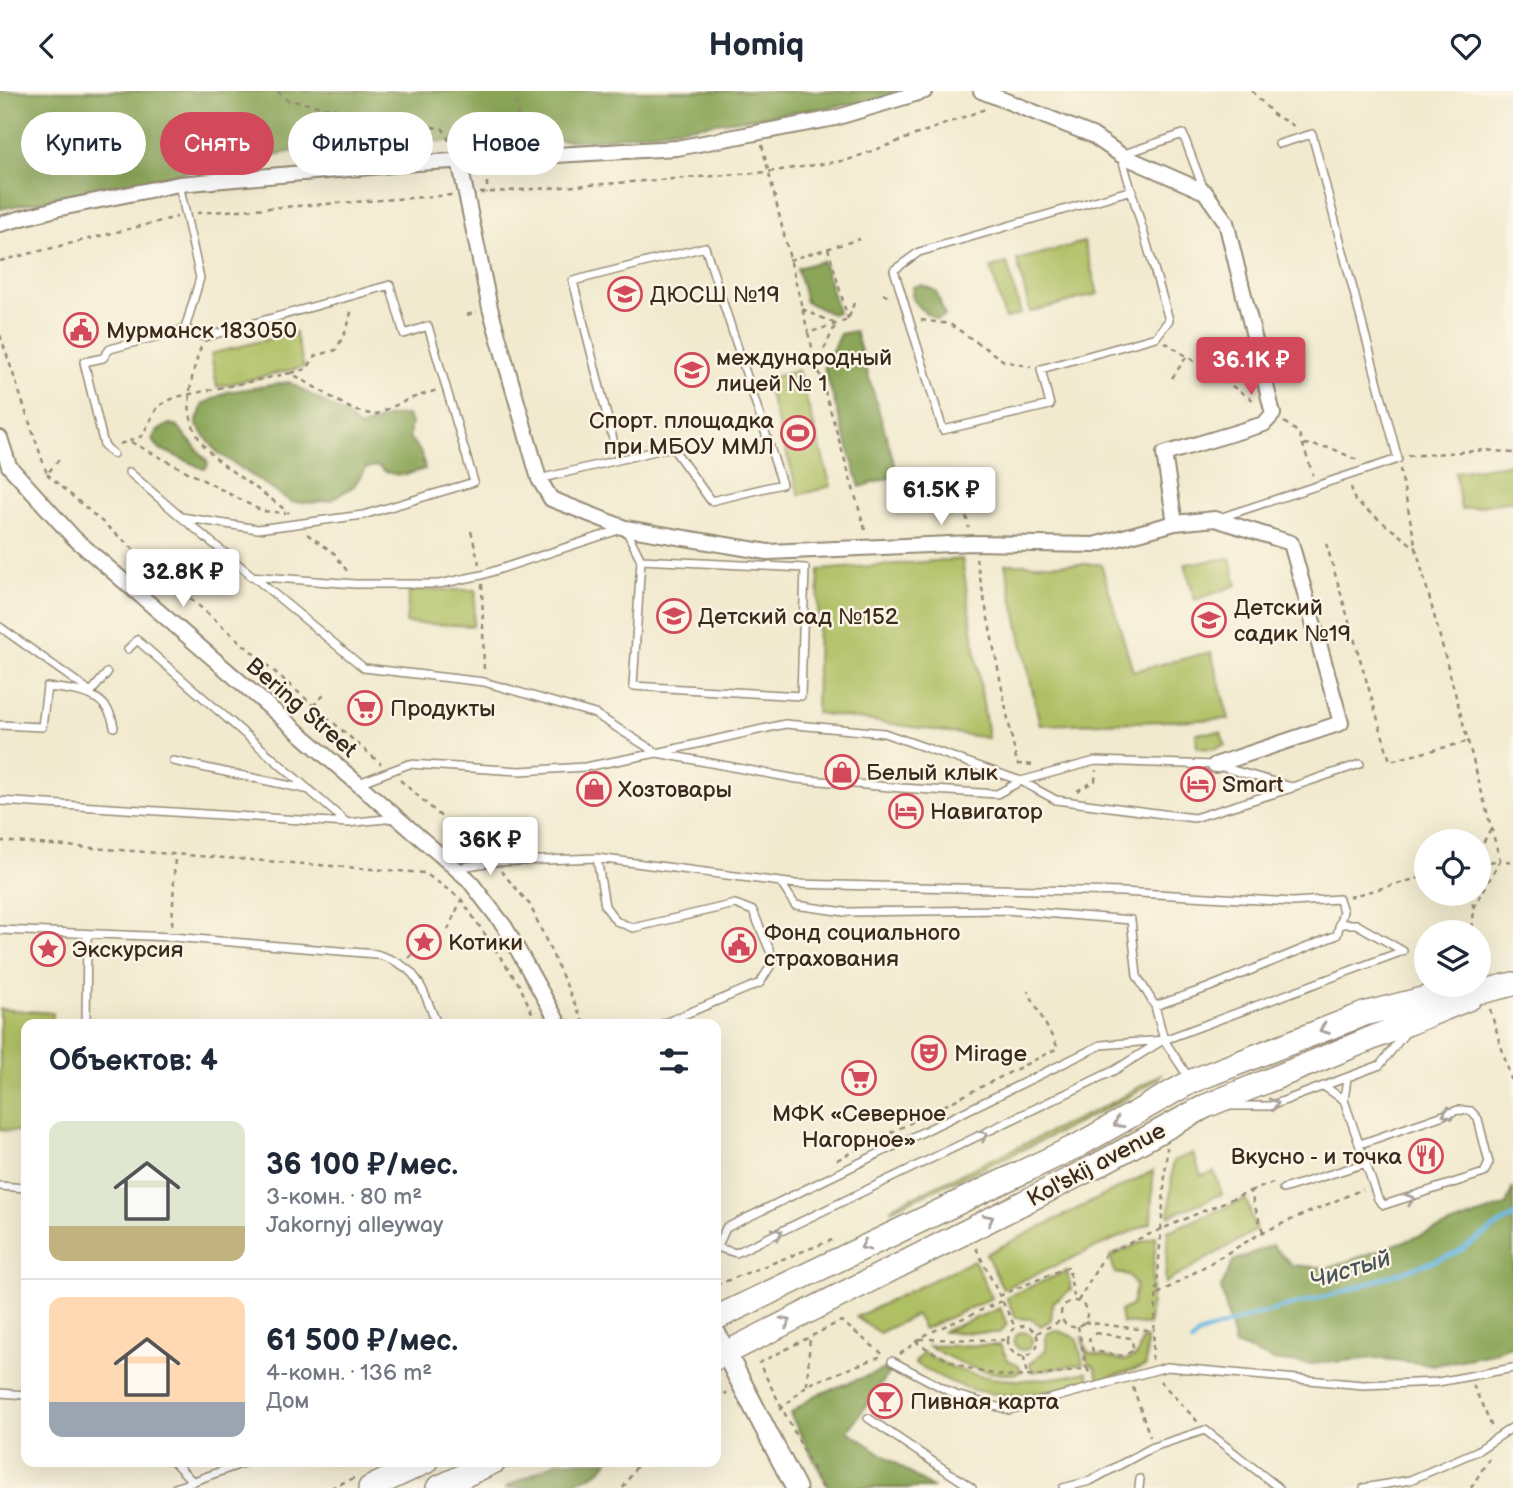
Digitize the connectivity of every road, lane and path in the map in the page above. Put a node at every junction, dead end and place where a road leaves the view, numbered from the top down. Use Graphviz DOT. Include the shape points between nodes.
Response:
graph roads {
  1 [pos="278,91"];
  2 [pos="514,91"];
  3 [pos="925,91"];
  4 [pos="981,91"];
  5 [pos="1252,91"];
  6 [pos="1002,100"];
  7 [pos="517,112"];
  8 [pos="1295,126"];
  9 [pos="759,135"];
  10 [pos="447,137"];
  11 [pos="1279,144"];
  12 [pos="564,154"];
  13 [pos="1121,155"];
  14 [pos="447,161"];
  15 [pos="768,172"];
  16 [pos="462,175"];
  17 [pos="179,184"];
  18 [pos="1132,190"];
  19 [pos="1205,192"];
  20 [pos="466,194"];
  21 [pos="186,214"];
  22 [pos="0,225"];
  23 [pos="860,239"];
  24 [pos="828,248"];
  25 [pos="789,260"];
  26 [pos="0,261"];
  27 [pos="357,294"];
  28 [pos="854,303"];
  29 [pos="801,308"];
  30 [pos="908,315"];
  31 [pos="848,320"];
  32 [pos="836,324"];
  33 [pos="185,329"];
  34 [pos="808,333"];
  35 [pos="0,335"];
  36 [pos="205,337"];
  37 [pos="1162,340"];
  38 [pos="1187,356"];
  39 [pos="817,364"];
  40 [pos="1041,369"];
  41 [pos="291,373"];
  42 [pos="1172,378"];
  43 [pos="446,388"];
  44 [pos="188,395"];
  45 [pos="1261,405"];
  46 [pos="1298,433"];
  47 [pos="0,438"];
  48 [pos="129,441"];
  49 [pos="1304,444"];
  50 [pos="104,445"];
  51 [pos="1513,453"];
  52 [pos="113,454"];
  53 [pos="61,457"];
  54 [pos="618,459"];
  55 [pos="1398,459"];
  56 [pos="1374,468"];
  57 [pos="129,472"];
  58 [pos="47,474"];
  59 [pos="1348,475"];
  60 [pos="957,477"];
  61 [pos="539,479"];
  62 [pos="1316,485"];
  63 [pos="289,513"];
  64 [pos="181,517"];
  65 [pos="1214,519"];
  66 [pos="1175,523"];
  67 [pos="295,524"];
  68 [pos="625,528"];
  69 [pos="471,531"];
  70 [pos="866,535"];
  71 [pos="973,543"];
  72 [pos="1326,543"];
  73 [pos="1416,548"];
  74 [pos="641,561"];
  75 [pos="482,575"];
  76 [pos="250,576"];
  77 [pos="355,584"];
  78 [pos="0,627"];
  79 [pos="128,649"];
  80 [pos="107,673"];
  81 [pos="484,682"];
  82 [pos="91,692"];
  83 [pos="324,695"];
  84 [pos="313,706"];
  85 [pos="0,725"];
  86 [pos="114,727"];
  87 [pos="1470,741"];
  88 [pos="657,753"];
  89 [pos="173,761"];
  90 [pos="1360,764"];
  91 [pos="1040,765"];
  92 [pos="1215,765"];
  93 [pos="1074,767"];
  94 [pos="390,771"];
  95 [pos="1021,781"];
  96 [pos="356,784"];
  97 [pos="1292,787"];
  98 [pos="1083,788"];
  99 [pos="311,790"];
  100 [pos="0,801"];
  101 [pos="395,818"];
  102 [pos="347,823"];
  103 [pos="1493,825"];
  104 [pos="1491,829"];
  105 [pos="0,841"];
  106 [pos="174,855"];
  107 [pos="597,858"];
  108 [pos="1500,860"];
  109 [pos="492,862"];
  110 [pos="1491,862"];
  111 [pos="1513,862"];
  112 [pos="455,868"];
  113 [pos="1414,879"];
  114 [pos="781,883"];
  115 [pos="1339,899"];
  116 [pos="1474,908"];
  117 [pos="1473,920"];
  118 [pos="1339,924"];
  119 [pos="0,930"];
  120 [pos="87,934"];
  121 [pos="172,937"];
  122 [pos="421,944"];
  123 [pos="404,964"];
  124 [pos="1513,984"];
  125 [pos="1491,990"];
  126 [pos="1028,991"];
  127 [pos="1430,997"];
  128 [pos="1471,997"];
  129 [pos="1487,997"];
  130 [pos="1155,1006"];
  131 [pos="1364,1014"];
  132 [pos="582,1018"];
  133 [pos="86,1019"];
  134 [pos="435,1019"];
  135 [pos="535,1019"];
  136 [pos="556,1019"];
  137 [pos="674,1019"];
  138 [pos="1415,1021"];
  139 [pos="1371,1038"];
  140 [pos="1164,1040"];
  141 [pos="1347,1079"];
  142 [pos="1192,1081"];
  143 [pos="1513,1086"];
  144 [pos="1325,1087"];
  145 [pos="1344,1100"];
  146 [pos="1206,1106"];
  147 [pos="1360,1144"];
  148 [pos="1167,1146"];
  149 [pos="853,1152"];
  150 [pos="1366,1163"];
  151 [pos="1280,1180"];
  152 [pos="1373,1184"];
  153 [pos="0,1186"];
  154 [pos="21,1188"];
  155 [pos="1283,1189"];
  156 [pos="1250,1191"];
  157 [pos="1161,1228"];
  158 [pos="1263,1233"];
  159 [pos="840,1237"];
  160 [pos="721,1238"];
  161 [pos="973,1242"];
  162 [pos="721,1248"];
  163 [pos="721,1283"];
  164 [pos="1158,1294"];
  165 [pos="999,1296"];
  166 [pos="1002,1301"];
  167 [pos="1077,1301"];
  168 [pos="721,1316"];
  169 [pos="1062,1320"];
  170 [pos="1084,1322"];
  171 [pos="1077,1326"];
  172 [pos="1015,1328"];
  173 [pos="1155,1331"];
  174 [pos="1036,1333"];
  175 [pos="810,1336"];
  176 [pos="920,1339"];
  177 [pos="1008,1340"];
  178 [pos="915,1341"];
  179 [pos="721,1347"];
  180 [pos="721,1352"];
  181 [pos="1097,1352"];
  182 [pos="884,1355"];
  183 [pos="1024,1356"];
  184 [pos="891,1361"];
  185 [pos="1086,1368"];
  186 [pos="1513,1368"];
  187 [pos="1151,1371"];
  188 [pos="1468,1376"];
  189 [pos="1027,1377"];
  190 [pos="1129,1377"];
  191 [pos="807,1385"];
  192 [pos="1094,1387"];
  193 [pos="0,1393"];
  194 [pos="21,1395"];
  195 [pos="780,1410"];
  196 [pos="868,1418"];
  197 [pos="1510,1428"];
  198 [pos="1205,1430"];
  199 [pos="1497,1436"];
  200 [pos="1153,1447"];
  201 [pos="178,1467"];
  202 [pos="233,1467"];
  203 [pos="414,1467"];
  204 [pos="483,1467"];
  205 [pos="636,1467"];
  206 [pos="1140,1479"];
  207 [pos="192,1482"];
  208 [pos="442,1487"];
  209 [pos="175,1488"];
  210 [pos="370,1488"];
  211 [pos="623,1488"];
  212 [pos="796,1488"];
  213 [pos="822,1488"];
  214 [pos="972,1488"];
  215 [pos="1063,1488"];
  216 [pos="1139,1488"];
  217 [pos="1279,1488"];
  218 [pos="1364,1488"];
  219 [pos="1471,1488"];
  1 -- 10 [label="path" via="288,100 443,129"];
  2 -- 7 [label="path"];
  3 -- 9 [label="street"];
  4 -- 6 [label="street"];
  5 -- 8 [label="path" via="1274,115"];
  6 -- 13 [label="street" via="1092,135"];
  6 -- 15 [label="path" via="848,160"];
  9 -- 12 [label="street" via="677,148"];
  9 -- 15 [label="path"];
  11 -- 55 [label="lane" via="1312,134"];
  13 -- 18 [label="lane"];
  13 -- 19 [label="street"];
  13 -- 19 [label="lane" via="1183,134"];
  14 -- 17 [label="street"];
  15 -- 20 [label="path"];
  15 -- 25 [label="path"];
  16 -- 20 [label="street"];
  17 -- 21 [label="lane"];
  17 -- 22 [label="street"];
  18 -- 30 [label="lane" via="919,252 894,270"];
  18 -- 40 [label="lane" via="1169,320 1156,337"];
  19 -- 66 [label="street" via="1226,222 1273,414 1264,424 1164,453"];
  20 -- 21 [label="path"];
  20 -- 61 [label="street" via="490,308"];
  21 -- 26 [label="path"];
  21 -- 33 [label="lane" via="200,278"];
  23 -- 24 [label="path"];
  24 -- 25 [label="path"];
  24 -- 31 [label="path"];
  25 -- 29 [label="path"];
  27 -- 36 [label="lane"];
  27 -- 41 [label="path" via="336,350 315,356 307,369"];
  27 -- 43 [label="lane" via="390,285 404,334 428,326"];
  28 -- 31 [label="path"];
  29 -- 32 [label="path"];
  29 -- 34 [label="path"];
  30 -- 40 [label="path" via="914,320 950,324 1004,361"];
  30 -- 40 [label="lane" via="943,430 1050,405"];
  31 -- 32 [label="path"];
  32 -- 34 [label="path"];
  32 -- 39 [label="path"];
  33 -- 36 [label="lane"];
  33 -- 50 [label="lane" via="110,349 103,358 84,362"];
  34 -- 39 [label="path"];
  35 -- 58 [label="path"];
  36 -- 44 [label="path"];
  37 -- 38 [label="path"];
  38 -- 42 [label="path"];
  38 -- 45 [label="path"];
  39 -- 70 [label="path"];
  41 -- 43 [label="path" via="353,411 375,415"];
  41 -- 44 [label="path"];
  43 -- 67 [label="lane" via="474,482 363,515"];
  44 -- 48 [label="path" via="158,406 142,436"];
  44 -- 63 [label="path" via="190,423 198,440"];
  46 -- 49 [label="path"];
  47 -- 96 [label="street, Bering Street" via="9,465 74,538"];
  48 -- 50 [label="path"];
  48 -- 63 [label="path" via="262,511"];
  49 -- 56 [label="path" via="1331,448"];
  49 -- 62 [label="path"];
  50 -- 52 [label="lane"];
  51 -- 55 [label="path" via="1486,450"];
  53 -- 58 [label="path"];
  54 -- 54 [label="lane" via="672,447 711,501 782,484 705,247 573,281"];
  54 -- 61 [label="lane"];
  55 -- 56 [label="lane"];
  55 -- 73 [label="path"];
  56 -- 59 [label="lane"];
  57 -- 64 [label="lane"];
  58 -- 84 [label="path"];
  59 -- 62 [label="lane"];
  59 -- 73 [label="path" via="1355,501"];
  60 -- 71 [label="path"];
  61 -- 68 [label="street" via="551,499"];
  62 -- 65 [label="lane"];
  63 -- 67 [label="path"];
  64 -- 67 [label="lane" via="258,529"];
  64 -- 76 [label="lane"];
  65 -- 66 [label="street"];
  65 -- 92 [label="street" via="1291,543 1341,723"];
  66 -- 71 [label="street" via="1094,545"];
  67 -- 77 [label="path" via="334,552"];
  68 -- 71 [label="street" via="768,552"];
  68 -- 74 [label="lane"];
  68 -- 75 [label="lane"];
  69 -- 75 [label="path"];
  71 -- 91 [label="path" via="1017,764"];
  72 -- 87 [label="path" via="1390,761"];
  73 -- 87 [label="path"];
  74 -- 74 [label="lane" via="633,687 801,696 805,568"];
  75 -- 77 [label="lane" via="439,584"];
  75 -- 81 [label="path"];
  76 -- 77 [label="lane"];
  76 -- 81 [label="lane" via="364,668"];
  78 -- 82 [label="lane"];
  79 -- 99 [label="lane" via="137,640"];
  80 -- 82 [label="lane"];
  81 -- 88 [label="lane" via="595,714"];
  82 -- 85 [label="lane" via="47,687 42,727"];
  82 -- 86 [label="lane" via="111,712"];
  83 -- 84 [label="path"];
  84 -- 94 [label="path"];
  87 -- 103 [label="path"];
  88 -- 94 [label="lane" via="585,767 520,771 409,764"];
  88 -- 95 [label="lane" via="797,779 901,788 997,794"];
  88 -- 95 [label="lane" via="785,724 884,733"];
  89 -- 99 [label="lane"];
  90 -- 97 [label="lane"];
  92 -- 93 [label="lane" via="1095,761"];
  92 -- 97 [label="lane"];
  93 -- 95 [label="lane"];
  93 -- 98 [label="path" via="1096,768 1096,781"];
  94 -- 96 [label="lane"];
  94 -- 109 [label="path"];
  95 -- 97 [label="lane" via="1056,800 1194,818"];
  96 -- 101 [label="street, Bering Street"];
  99 -- 102 [label="lane"];
  100 -- 102 [label="lane"];
  101 -- 102 [label="lane"];
  101 -- 112 [label="street, Bering Street"];
  103 -- 104 [label="path"];
  103 -- 108 [label="path"];
  105 -- 106 [label="path"];
  106 -- 121 [label="path"];
  106 -- 135 [label="path" via="425,873 461,899 520,986"];
  107 -- 109 [label="lane"];
  107 -- 114 [label="lane"];
  107 -- 137 [label="lane" via="604,906 616,921 633,928 735,904 753,911 774,960 760,983"];
  108 -- 110 [label="path"];
  108 -- 111 [label="path"];
  108 -- 116 [label="path"];
  109 -- 112 [label="lane"];
  109 -- 132 [label="path" via="530,905"];
  112 -- 136 [label="street, Bering Street" via="484,896 505,927"];
  113 -- 115 [label="path"];
  114 -- 115 [label="lane" via="1122,892 1293,902"];
  114 -- 130 [label="lane" via="795,905 845,912 1005,910 1131,921 1137,977"];
  115 -- 118 [label="lane" via="1343,911"];
  116 -- 117 [label="path"];
  118 -- 130 [label="lane" via="1337,935"];
  118 -- 140 [label="lane" via="1356,924 1403,951"];
  119 -- 120 [label="lane"];
  120 -- 121 [label="lane"];
  120 -- 133 [label="lane"];
  121 -- 123 [label="lane" via="376,954"];
  122 -- 123 [label="path"];
  123 -- 134 [label="lane" via="417,979"];
  124 -- 125 [label="main road, Kol'skij avenue"];
  126 -- 149 [label="path" via="1058,1048"];
  127 -- 131 [label="main road, Kol'skij avenue"];
  128 -- 138 [label="main road, Kol'skij avenue"];
  129 -- 143 [label="path"];
  130 -- 140 [label="lane"];
  131 -- 139 [label="main road" via="1379,1022"];
  131 -- 142 [label="main road, Kol'skij avenue, one-way"];
  138 -- 139 [label="main road, Kol'skij avenue"];
  138 -- 141 [label="lane" via="1380,1065"];
  139 -- 146 [label="main road, Kol'skij avenue"];
  140 -- 142 [label="lane"];
  140 -- 160 [label="lane" via="1101,1045 726,1228"];
  162 -- 140 [label="lane, one-way" via="736,1254 1115,1070"];
  141 -- 144 [label="lane"];
  141 -- 145 [label="lane"];
  142 -- 168 [label="main road, Kol'skij avenue, one-way" via="1079,1145"];
  144 -- 145 [label="lane"];
  146 -- 144 [label="lane, one-way" via="1270,1106"];
  145 -- 147 [label="lane"];
  179 -- 146 [label="main road, Kol'skij avenue, one-way" via="1094,1167"];
  147 -- 150 [label="lane"];
  152 -- 147 [label="lane, one-way" via="1378,1199 1392,1205 1484,1173 1489,1153 1478,1119 1471,1111 1458,1110"];
  148 -- 157 [label="path"];
  150 -- 152 [label="lane"];
  150 -- 155 [label="lane"];
  151 -- 156 [label="path"];
  152 -- 158 [label="path"];
  153 -- 154 [label="lane"];
  156 -- 157 [label="path"];
  156 -- 158 [label="path"];
  157 -- 164 [label="path"];
  157 -- 167 [label="path" via="1107,1253"];
  158 -- 164 [label="path"];
  159 -- 163 [label="path"];
  161 -- 165 [label="path"];
  164 -- 173 [label="path"];
  165 -- 166 [label="path"];
  165 -- 167 [label="path" via="1068,1267"];
  166 -- 172 [label="path"];
  166 -- 176 [label="path"];
  167 -- 169 [label="path" via="1064,1305"];
  167 -- 170 [label="path" via="1086,1307"];
  169 -- 171 [label="path"];
  169 -- 174 [label="path"];
  170 -- 171 [label="path"];
  170 -- 173 [label="path"];
  171 -- 185 [label="path"];
  172 -- 174 [label="path" via="1024,1326"];
  172 -- 177 [label="path"];
  173 -- 187 [label="path"];
  174 -- 183 [label="path" via="1037,1348"];
  175 -- 182 [label="path" via="842,1321"];
  175 -- 191 [label="path"];
  175 -- 195 [label="path" via="759,1363"];
  176 -- 177 [label="path"];
  176 -- 178 [label="path"];
  177 -- 183 [label="path" via="1011,1351"];
  178 -- 184 [label="path"];
  178 -- 189 [label="path" via="965,1369"];
  180 -- 212 [label="street"];
  181 -- 181 [label="path" via="1128,1355 1135,1345 1127,1336 1096,1333 1089,1343"];
  182 -- 184 [label="path"];
  182 -- 191 [label="path"];
  183 -- 189 [label="path"];
  184 -- 192 [label="lane" via="956,1395 1009,1410"];
  185 -- 189 [label="path"];
  185 -- 192 [label="path"];
  186 -- 188 [label="lane"];
  187 -- 188 [label="lane" via="1167,1367 1363,1385"];
  187 -- 190 [label="lane"];
  187 -- 198 [label="path"];
  188 -- 199 [label="path"];
  190 -- 192 [label="lane"];
  190 -- 200 [label="path"];
  191 -- 195 [label="path"];
  193 -- 194 [label="lane"];
  195 -- 213 [label="path"];
  196 -- 214 [label="lane"];
  197 -- 199 [label="lane"];
  197 -- 219 [label="path"];
  198 -- 200 [label="lane"];
  198 -- 217 [label="lane"];
  199 -- 218 [label="lane" via="1477,1451 1410,1481"];
  200 -- 215 [label="lane" via="1090,1481"];
  201 -- 207 [label="lane"];
  202 -- 207 [label="lane"];
  203 -- 210 [label="main road"];
  204 -- 208 [label="main road"];
  205 -- 211 [label="path"];
  206 -- 216 [label="lane"];
  207 -- 209 [label="lane"];
}
